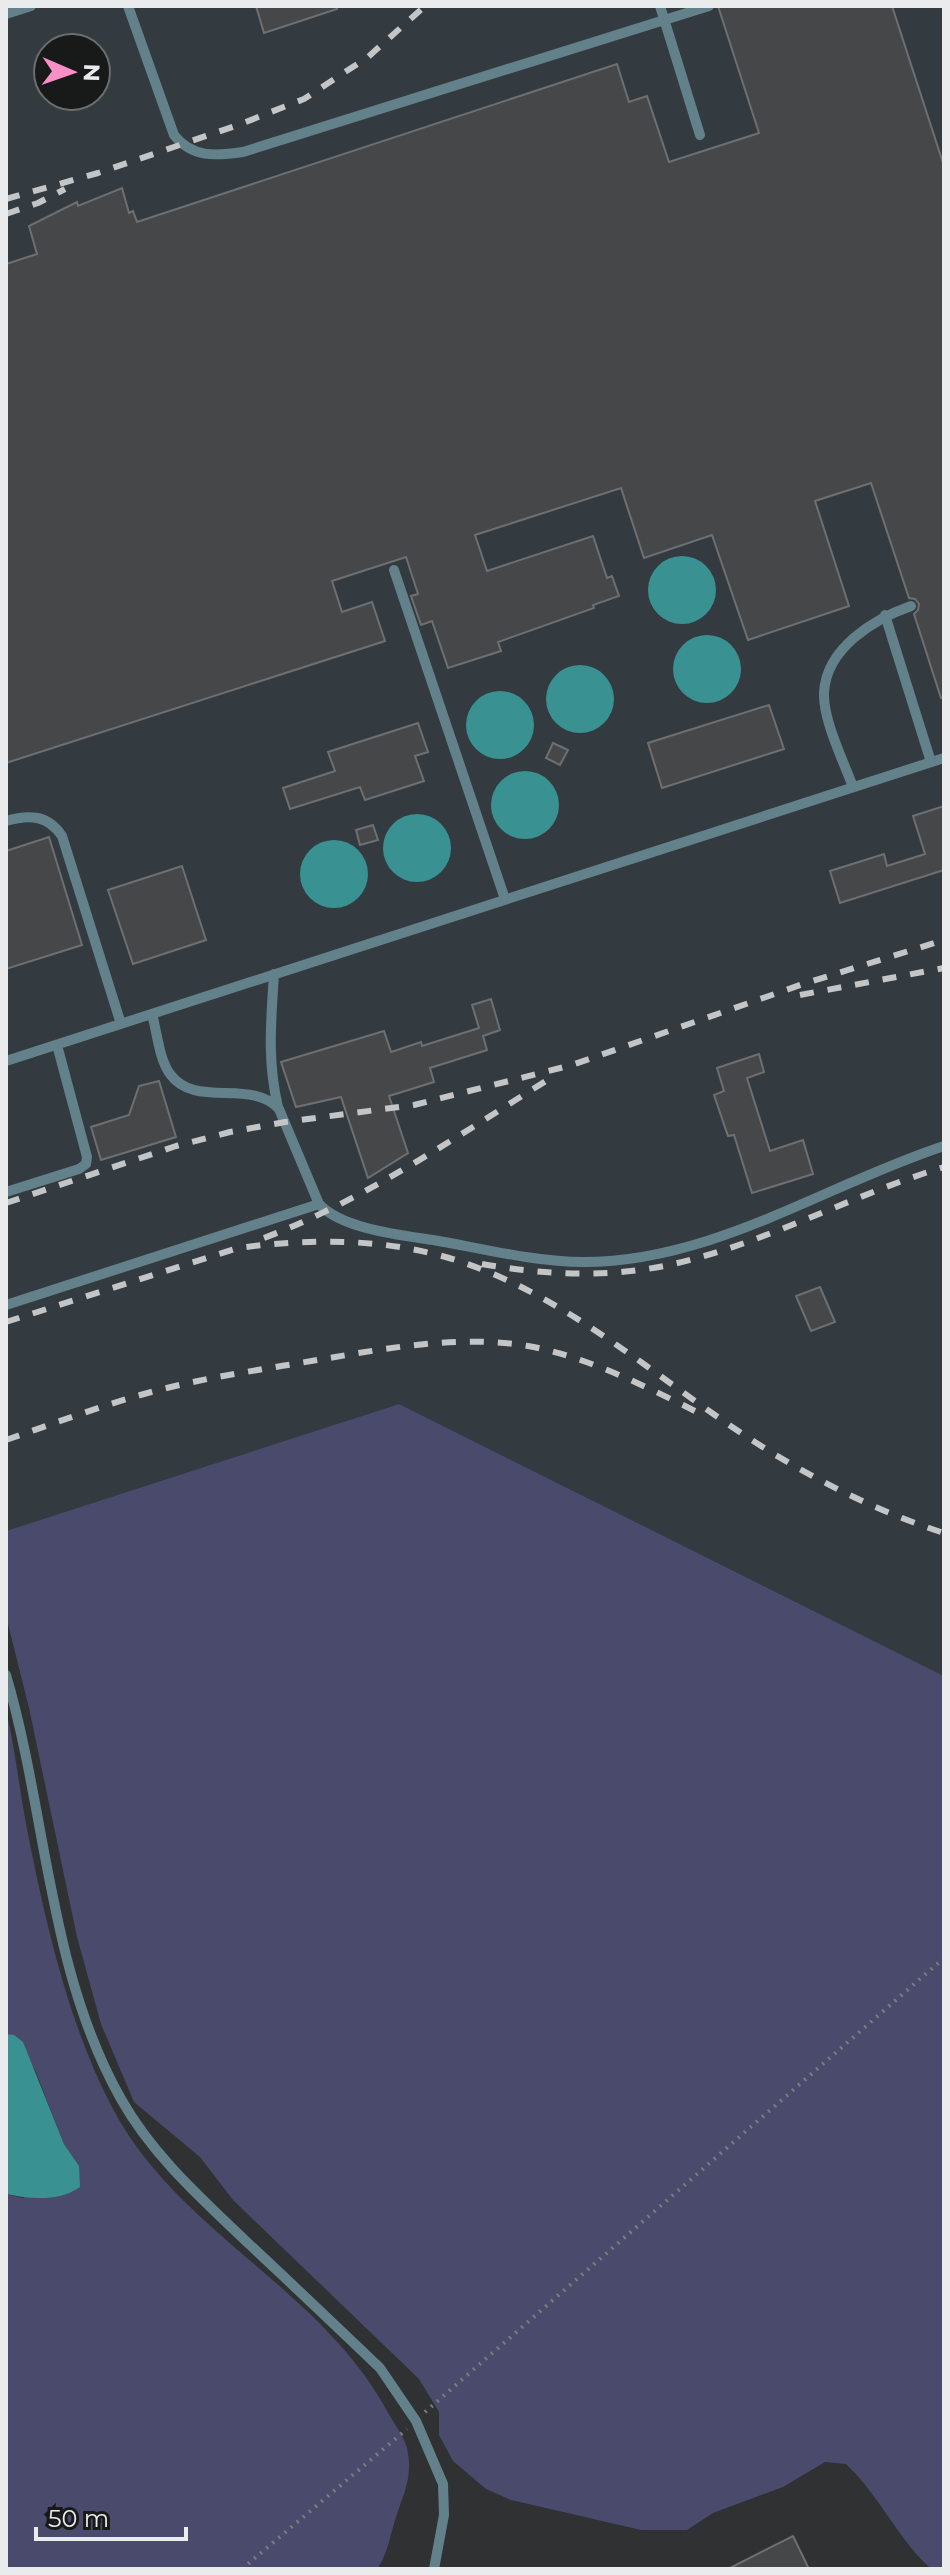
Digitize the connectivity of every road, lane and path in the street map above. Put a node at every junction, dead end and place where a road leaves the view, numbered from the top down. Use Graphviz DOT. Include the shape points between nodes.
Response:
graph roads {
  1 [pos="31,6"];
  2 [pos="128,6"];
  3 [pos="660,6"];
  4 [pos="709,6"];
  5 [pos="6,14"];
  6 [pos="665,21"];
  7 [pos="700,135"];
  8 [pos="394,570"];
  9 [pos="911,606"];
  10 [pos="885,615"];
  11 [pos="944,758"];
  12 [pos="931,762"];
  13 [pos="853,787"];
  14 [pos="6,821"];
  15 [pos="505,899"];
  16 [pos="274,974"];
  17 [pos="152,1014"];
  18 [pos="121,1024"];
  19 [pos="57,1045"];
  20 [pos="6,1061"];
  21 [pos="279,1109"];
  22 [pos="944,1146"];
  23 [pos="6,1192"];
  24 [pos="319,1204"];
  25 [pos="6,1305"];
  26 [pos="6,1675"];
  27 [pos="944,1958"];
  28 [pos="416,2421"];
  29 [pos="242,2569"];
  30 [pos="434,2569"];
  1 -- 5 [label="lane"];
  2 -- 6 [label="lane" via="174,135 199,154 221,156"];
  3 -- 6 [label="lane"];
  4 -- 6 [label="lane"];
  6 -- 7 [label="lane"];
  8 -- 15 [label="lane"];
  9 -- 10 [label="lane"];
  10 -- 12 [label="lane"];
  10 -- 13 [label="lane" via="839,655 824,693"];
  11 -- 12 [label="lane"];
  12 -- 13 [label="lane"];
  13 -- 15 [label="lane"];
  14 -- 18 [label="lane" via="36,817 62,836"];
  15 -- 16 [label="lane"];
  16 -- 17 [label="lane"];
  16 -- 21 [label="lane" via="270,1054"];
  17 -- 18 [label="lane"];
  17 -- 21 [label="lane" via="167,1068 181,1085 253,1094"];
  18 -- 19 [label="lane"];
  19 -- 20 [label="lane"];
  19 -- 23 [label="lane" via="86,1164"];
  21 -- 24 [label="lane"];
  22 -- 24 [label="lane" via="708,1240 621,1260 565,1262 390,1233 335,1216"];
  24 -- 25 [label="lane"];
  26 -- 28 [label="lane" via="68,1959 121,2099 155,2150 380,2368"];
  27 -- 28 [label="path"];
  28 -- 29 [label="path"];
  28 -- 30 [label="lane" via="443,2484 444,2515"];
}
